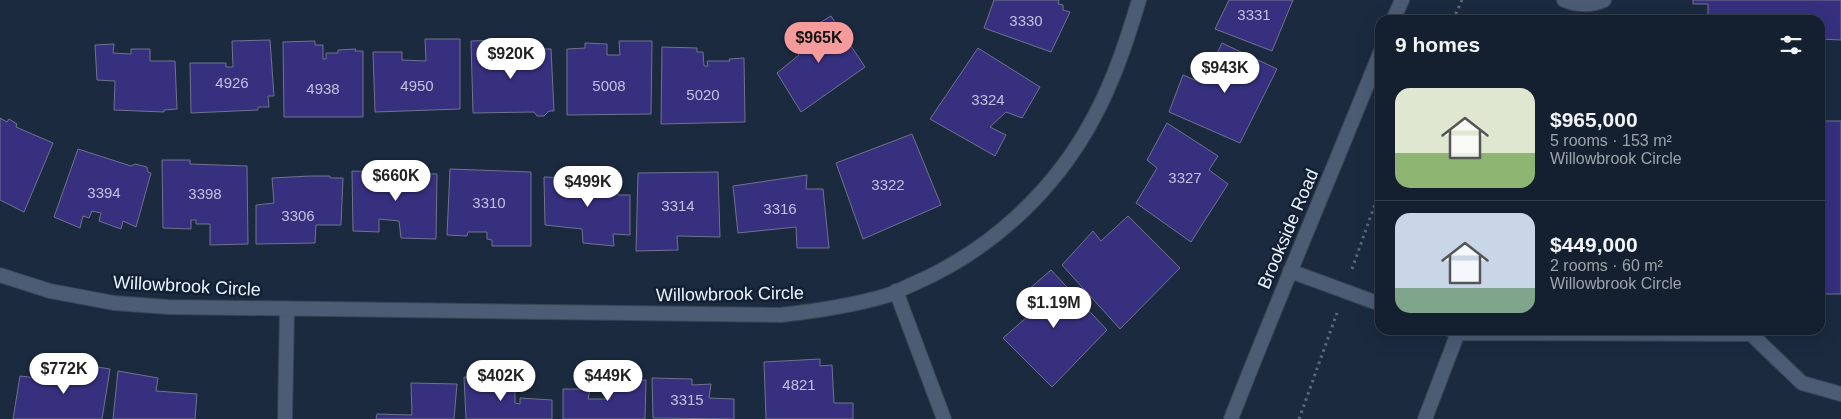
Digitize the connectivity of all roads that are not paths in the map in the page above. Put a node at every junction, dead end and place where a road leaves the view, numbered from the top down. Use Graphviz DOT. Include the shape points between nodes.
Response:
graph roads {
  1 [pos="1139,0"];
  2 [pos="1402,0"];
  3 [pos="1564,0"];
  4 [pos="1604,0"];
  5 [pos="1396,15"];
  6 [pos="1375,65"];
  7 [pos="1290,271"];
  8 [pos="0,275"];
  9 [pos="896,291"];
  10 [pos="1375,302"];
  11 [pos="286,308"];
  12 [pos="1455,335"];
  13 [pos="1754,335"];
  14 [pos="1841,394"];
  15 [pos="285,419"];
  16 [pos="944,419"];
  17 [pos="1231,419"];
  18 [pos="1425,419"];
  1 -- 9 [label="street, Willowbrook Circle" via="1123,53 1095,117 1038,196 991,240 941,272"];
  2 -- 5 [label="street"];
  3 -- 4 [label="street" via="1587,4"];
  6 -- 7 [label="street, Brookside Road"];
  7 -- 10 [label="street"];
  7 -- 17 [label="street, Brookside Road"];
  8 -- 11 [label="street, Willowbrook Circle" via="50,291 114,302 168,307"];
  9 -- 11 [label="street, Willowbrook Circle" via="829,310 781,315"];
  9 -- 16 [label="street"];
  11 -- 15 [label="street"];
  12 -- 18 [label="street"];
  13 -- 14 [label="street" via="1802,384"];
}
